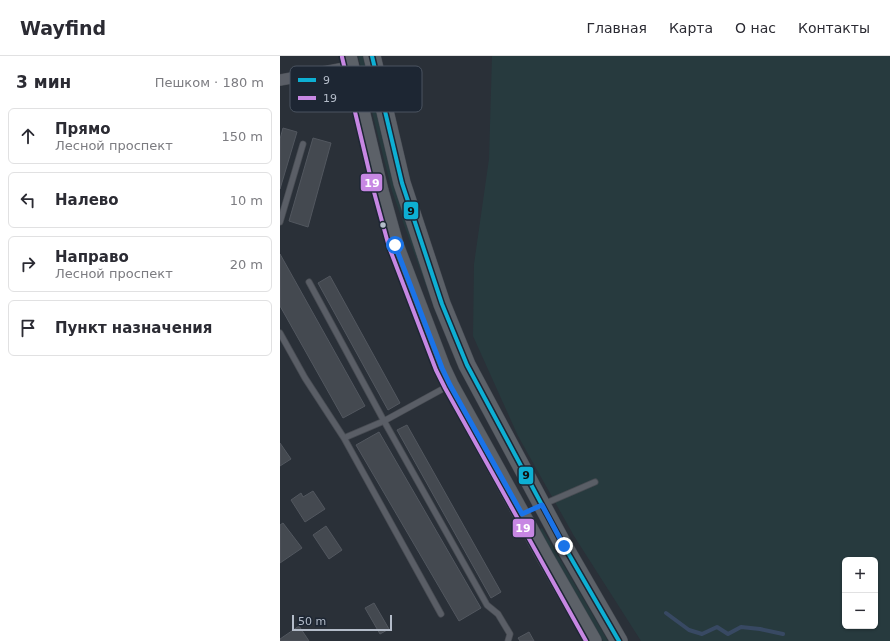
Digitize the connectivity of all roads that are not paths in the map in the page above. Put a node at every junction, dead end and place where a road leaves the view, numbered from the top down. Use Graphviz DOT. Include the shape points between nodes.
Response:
graph roads {
  1 [pos="372,56"];
  2 [pos="349,61"];
  3 [pos="331,66"];
  4 [pos="374,66"];
  5 [pos="290,77"];
  6 [pos="280,80"];
  7 [pos="361,112"];
  8 [pos="385,112"];
  9 [pos="303,144"];
  10 [pos="280,222"];
  11 [pos="309,282"];
  12 [pos="280,333"];
  13 [pos="450,385"];
  14 [pos="384,421"];
  15 [pos="344,438"];
  16 [pos="595,482"];
  17 [pos="542,505"];
  18 [pos="522,514"];
  19 [pos="442,614"];
  20 [pos="508,641"];
  21 [pos="593,641"];
  22 [pos="619,641"];
  1 -- 4 [label="main road"];
  2 -- 3 [label="street"];
  5 -- 6 [label="street"];
  7 -- 13 [label="main road" via="395,245"];
  8 -- 17 [label="main road" via="402,183 442,304 467,365"];
  9 -- 10 [label="lane"];
  11 -- 14 [label="lane"];
  12 -- 15 [label="lane" via="305,378"];
  13 -- 14 [label="lane"];
  13 -- 18 [label="main road"];
  14 -- 15 [label="lane"];
  14 -- 20 [label="lane" via="488,606 498,614 510,634"];
  15 -- 19 [label="lane"];
  16 -- 17 [label="lane"];
  17 -- 18 [label="main road"];
  17 -- 22 [label="main road"];
  18 -- 21 [label="main road"];
}
